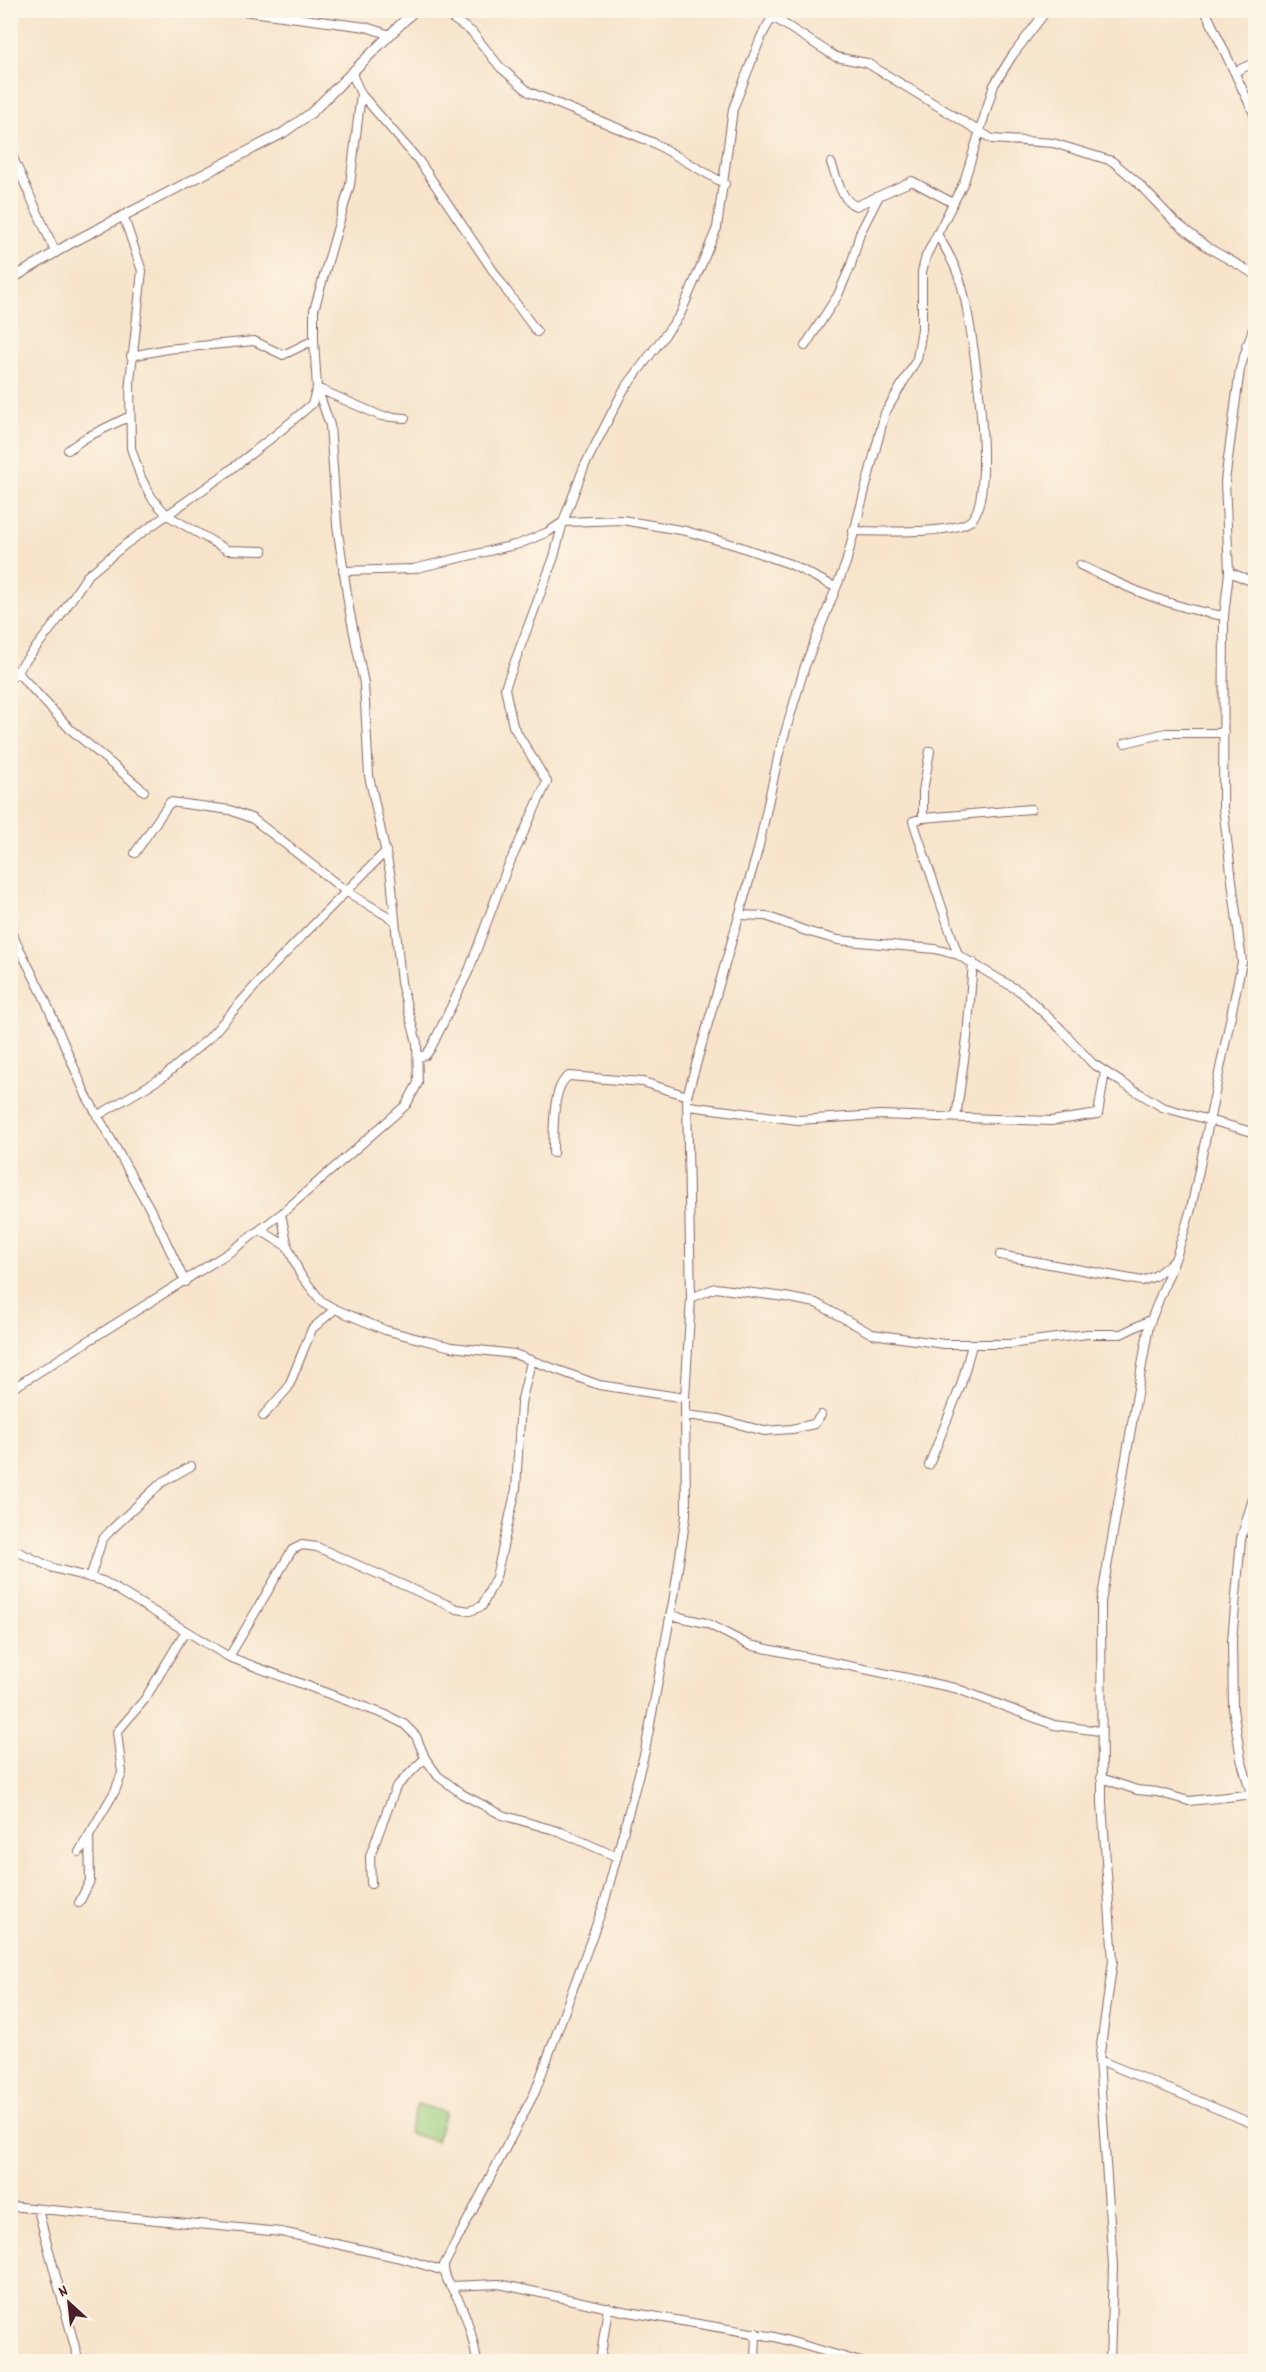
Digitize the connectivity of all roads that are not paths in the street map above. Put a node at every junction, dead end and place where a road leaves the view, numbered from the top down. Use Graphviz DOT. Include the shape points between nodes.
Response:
graph roads {
  1 [pos="235,10"];
  2 [pos="415,10"];
  3 [pos="440,10"];
  4 [pos="762,10"];
  5 [pos="1047,10"];
  6 [pos="1205,10"];
  7 [pos="774,14"];
  8 [pos="390,35"];
  9 [pos="1256,62"];
  10 [pos="1236,71"];
  11 [pos="352,74"];
  12 [pos="361,94"];
  13 [pos="1256,118"];
  14 [pos="979,132"];
  15 [pos="10,151"];
  16 [pos="831,163"];
  17 [pos="725,184"];
  18 [pos="878,198"];
  19 [pos="953,203"];
  20 [pos="123,215"];
  21 [pos="937,234"];
  22 [pos="53,254"];
  23 [pos="1256,275"];
  24 [pos="10,280"];
  25 [pos="1256,319"];
  26 [pos="537,332"];
  27 [pos="314,340"];
  28 [pos="1246,345"];
  29 [pos="805,346"];
  30 [pos="1256,354"];
  31 [pos="131,356"];
  32 [pos="317,388"];
  33 [pos="130,416"];
  34 [pos="405,418"];
  35 [pos="68,450"];
  36 [pos="167,515"];
  37 [pos="563,522"];
  38 [pos="853,531"];
  39 [pos="263,551"];
  40 [pos="1080,565"];
  41 [pos="344,571"];
  42 [pos="1229,572"];
  43 [pos="1256,583"];
  44 [pos="835,587"];
  45 [pos="1224,616"];
  46 [pos="17,672"];
  47 [pos="10,680"];
  48 [pos="1224,733"];
  49 [pos="1125,743"];
  50 [pos="930,751"];
  51 [pos="144,790"];
  52 [pos="1031,809"];
  53 [pos="923,818"];
  54 [pos="386,850"];
  55 [pos="135,853"];
  56 [pos="347,892"];
  57 [pos="740,915"];
  58 [pos="394,920"];
  59 [pos="10,930"];
  60 [pos="958,955"];
  61 [pos="973,962"];
  62 [pos="418,1057"];
  63 [pos="1105,1072"];
  64 [pos="687,1096"];
  65 [pos="689,1106"];
  66 [pos="97,1116"];
  67 [pos="956,1118"];
  68 [pos="1210,1121"];
  69 [pos="1256,1133"];
  70 [pos="553,1153"];
  71 [pos="281,1214"];
  72 [pos="260,1230"];
  73 [pos="288,1247"];
  74 [pos="1000,1255"];
  75 [pos="1174,1261"];
  76 [pos="185,1282"];
  77 [pos="691,1298"];
  78 [pos="335,1309"];
  79 [pos="1150,1320"];
  80 [pos="972,1345"];
  81 [pos="531,1362"];
  82 [pos="10,1390"];
  83 [pos="685,1398"];
  84 [pos="686,1415"];
  85 [pos="820,1415"];
  86 [pos="263,1416"];
  87 [pos="929,1465"];
  88 [pos="191,1466"];
  89 [pos="1256,1488"];
  90 [pos="10,1548"];
  91 [pos="90,1578"];
  92 [pos="670,1615"];
  93 [pos="186,1632"];
  94 [pos="229,1657"];
  95 [pos="1100,1731"];
  96 [pos="425,1758"];
  97 [pos="1101,1778"];
  98 [pos="1253,1794"];
  99 [pos="89,1835"];
  100 [pos="79,1852"];
  101 [pos="617,1857"];
  102 [pos="371,1884"];
  103 [pos="79,1903"];
  104 [pos="1099,2060"];
  105 [pos="1256,2125"];
  106 [pos="10,2206"];
  107 [pos="38,2210"];
  108 [pos="444,2271"];
  109 [pos="450,2286"];
  110 [pos="608,2307"];
  111 [pos="756,2333"];
  112 [pos="79,2361"];
  113 [pos="477,2361"];
  114 [pos="600,2361"];
  115 [pos="755,2361"];
  116 [pos="861,2361"];
  117 [pos="1110,2361"];
  1 -- 8 [label="street" via="366,27"];
  2 -- 8 [label="street"];
  3 -- 17 [label="street" via="472,32 500,67 529,92 654,143"];
  4 -- 7 [label="street"];
  5 -- 14 [label="street" via="994,85"];
  6 -- 10 [label="street"];
  7 -- 14 [label="street" via="836,57 867,63"];
  7 -- 17 [label="street" via="733,109"];
  8 -- 11 [label="street"];
  9 -- 10 [label="street"];
  10 -- 13 [label="street"];
  11 -- 12 [label="street"];
  11 -- 20 [label="street" via="283,133"];
  12 -- 26 [label="street" via="419,161"];
  12 -- 27 [label="street" via="350,185 314,309"];
  14 -- 19 [label="street" via="964,182"];
  14 -- 23 [label="street" via="992,139 1053,143 1112,161 1174,221 1207,247"];
  15 -- 22 [label="street"];
  16 -- 18 [label="street" via="849,204 856,206"];
  17 -- 37 [label="street" via="717,228 680,315 623,391 584,467"];
  18 -- 19 [label="street" via="912,180"];
  18 -- 29 [label="street" via="860,233 838,295"];
  19 -- 21 [label="street"];
  20 -- 22 [label="street"];
  20 -- 31 [label="street" via="142,271"];
  21 -- 38 [label="street" via="922,273 922,329 917,359 885,413"];
  21 -- 38 [label="street" via="962,285 972,332 983,454 978,514 954,529"];
  22 -- 24 [label="street"];
  25 -- 28 [label="street"];
  27 -- 31 [label="street" via="284,355 254,341"];
  27 -- 32 [label="street"];
  28 -- 30 [label="street"];
  28 -- 42 [label="street" via="1232,416 1225,481"];
  31 -- 33 [label="street"];
  32 -- 34 [label="street" via="381,416"];
  32 -- 36 [label="street" via="312,404 279,432"];
  32 -- 41 [label="street" via="330,425"];
  33 -- 35 [label="street"];
  33 -- 36 [label="street" via="131,448 141,478"];
  36 -- 39 [label="street" via="227,550"];
  36 -- 46 [label="street" via="87,576"];
  37 -- 41 [label="street" via="519,544 413,569"];
  37 -- 44 [label="street" via="622,520 686,531 790,564"];
  37 -- 62 [label="street" via="555,556 505,688 513,726 547,782 506,871 459,991 431,1048"];
  38 -- 44 [label="street" via="846,563"];
  40 -- 45 [label="street" via="1146,597"];
  41 -- 54 [label="street" via="364,684 369,776"];
  42 -- 43 [label="street"];
  42 -- 45 [label="street"];
  44 -- 57 [label="street" via="805,666 779,753"];
  45 -- 48 [label="street"];
  46 -- 47 [label="street"];
  46 -- 51 [label="street" via="70,729"];
  48 -- 49 [label="street" via="1166,733"];
  48 -- 68 [label="street" via="1223,807 1242,962"];
  50 -- 53 [label="street"];
  52 -- 53 [label="street"];
  53 -- 60 [label="street" via="912,825 923,846"];
  54 -- 56 [label="street"];
  54 -- 58 [label="street"];
  55 -- 56 [label="street" via="170,802 230,810 253,819"];
  56 -- 58 [label="street"];
  56 -- 66 [label="street" via="209,1038 163,1077"];
  57 -- 60 [label="street" via="766,916 838,940 935,948"];
  57 -- 64 [label="street"];
  58 -- 62 [label="street" via="400,983"];
  59 -- 66 [label="street"];
  60 -- 61 [label="street"];
  61 -- 63 [label="street" via="1021,992"];
  61 -- 67 [label="street"];
  62 -- 71 [label="street" via="418,1083 406,1106"];
  63 -- 67 [label="street" via="1098,1114 1051,1121"];
  63 -- 68 [label="street" via="1162,1107"];
  64 -- 65 [label="street"];
  64 -- 70 [label="street" via="643,1082 569,1076 557,1095"];
  65 -- 67 [label="street" via="798,1120 879,1115"];
  65 -- 77 [label="street"];
  66 -- 76 [label="street" via="154,1216"];
  68 -- 69 [label="street"];
  68 -- 75 [label="street" via="1191,1209"];
  71 -- 72 [label="street"];
  71 -- 73 [label="street"];
  72 -- 73 [label="street"];
  72 -- 76 [label="street"];
  73 -- 78 [label="street" via="300,1274 321,1301"];
  74 -- 75 [label="street" via="1142,1281"];
  75 -- 79 [label="street"];
  76 -- 82 [label="street"];
  77 -- 80 [label="street" via="715,1288 785,1297 816,1303 872,1334"];
  77 -- 83 [label="street"];
  78 -- 81 [label="street" via="385,1330 452,1347 514,1354"];
  78 -- 86 [label="street" via="312,1329 288,1388"];
  79 -- 80 [label="street" via="1121,1334"];
  79 -- 95 [label="street" via="1101,1602"];
  80 -- 87 [label="street" via="961,1385"];
  81 -- 83 [label="street" via="599,1385"];
  81 -- 94 [label="street" via="521,1403 516,1489 501,1560 482,1606 470,1611 457,1609 317,1547 302,1545 292,1550"];
  83 -- 84 [label="street"];
  84 -- 85 [label="street" via="764,1431 814,1424"];
  84 -- 92 [label="street" via="686,1515"];
  88 -- 91 [label="street" via="161,1483 110,1531 102,1540"];
  89 -- 98 [label="street" via="1241,1539 1232,1641 1233,1709 1240,1759"];
  90 -- 91 [label="street" via="53,1568"];
  91 -- 93 [label="street" via="103,1581"];
  92 -- 95 [label="street" via="706,1623 749,1645 955,1688 1054,1725"];
  92 -- 101 [label="street" via="645,1751"];
  93 -- 94 [label="street"];
  93 -- 99 [label="street" via="146,1699 117,1732 122,1773"];
  94 -- 96 [label="street" via="404,1724 416,1736"];
  95 -- 97 [label="street"];
  96 -- 101 [label="street" via="448,1785 480,1804 502,1815 561,1832"];
  96 -- 102 [label="street" via="396,1787 370,1857"];
  97 -- 98 [label="street" via="1189,1801"];
  97 -- 104 [label="street" via="1113,1961"];
  99 -- 100 [label="street"];
  99 -- 103 [label="street" via="90,1881"];
  101 -- 108 [label="street" via="604,1904 535,2092 492,2169"];
  104 -- 105 [label="street"];
  104 -- 117 [label="street" via="1113,2266"];
  106 -- 107 [label="street"];
  107 -- 108 [label="street" via="281,2232"];
  107 -- 112 [label="street"];
  108 -- 109 [label="street"];
  109 -- 110 [label="street" via="499,2284"];
  109 -- 113 [label="street" via="468,2322"];
  110 -- 111 [label="street"];
  110 -- 114 [label="street"];
  111 -- 115 [label="street"];
  111 -- 116 [label="street"];
}
